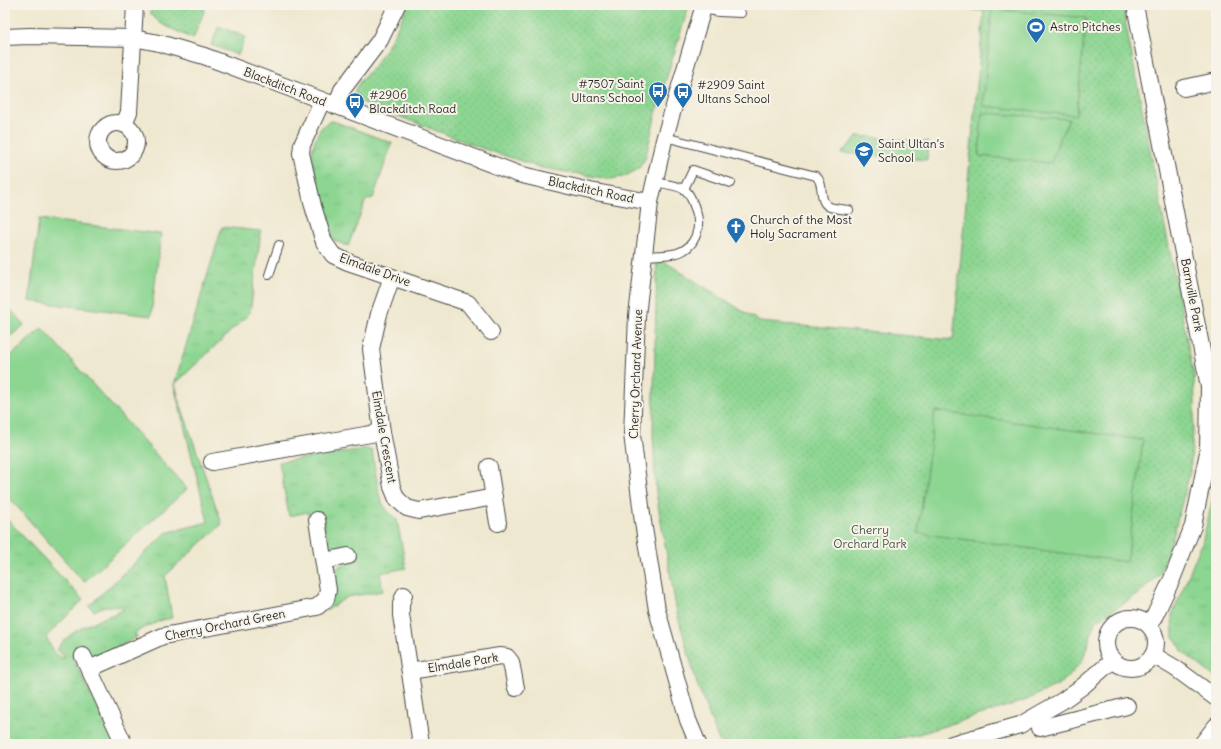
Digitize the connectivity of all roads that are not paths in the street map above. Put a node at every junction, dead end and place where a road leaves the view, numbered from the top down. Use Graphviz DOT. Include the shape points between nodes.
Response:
graph roads {
  1 [pos="135,5"];
  2 [pos="397,5"];
  3 [pos="1135,5"];
  4 [pos="703,7"];
  5 [pos="741,13"];
  6 [pos="5,37"];
  7 [pos="133,38"];
  8 [pos="1216,81"];
  9 [pos="1184,88"];
  10 [pos="329,103"];
  11 [pos="124,124"];
  12 [pos="665,137"];
  13 [pos="655,182"];
  14 [pos="731,183"];
  15 [pos="684,189"];
  16 [pos="650,202"];
  17 [pos="849,210"];
  18 [pos="279,246"];
  19 [pos="643,256"];
  20 [pos="269,275"];
  21 [pos="392,277"];
  22 [pos="491,332"];
  23 [pos="382,432"];
  24 [pos="1212,452"];
  25 [pos="212,462"];
  26 [pos="489,467"];
  27 [pos="494,497"];
  28 [pos="317,520"];
  29 [pos="498,523"];
  30 [pos="348,556"];
  31 [pos="324,561"];
  32 [pos="404,595"];
  33 [pos="1149,625"];
  34 [pos="1153,655"];
  35 [pos="1113,660"];
  36 [pos="410,671"];
  37 [pos="516,688"];
  38 [pos="1216,698"];
  39 [pos="1062,701"];
  40 [pos="1127,706"];
  41 [pos="1074,720"];
  42 [pos="1216,726"];
  43 [pos="1040,728"];
  44 [pos="124,744"];
  45 [pos="421,744"];
  46 [pos="698,744"];
  47 [pos="953,744"];
  48 [pos="1202,744"];
  1 -- 7 [label="street"];
  2 -- 10 [label="street, Elmdale Drive" via="380,40"];
  3 -- 24 [label="street, Barnville Park" via="1209,387"];
  4 -- 5 [label="lane" via="719,12"];
  4 -- 12 [label="street, Cherry Orchard Avenue"];
  6 -- 7 [label="street, Blackditch Road"];
  7 -- 10 [label="street, Blackditch Road" via="204,56"];
  7 -- 11 [label="street" via="129,112"];
  8 -- 9 [label="street"];
  10 -- 16 [label="street, Blackditch Road" via="518,174"];
  10 -- 21 [label="street, Elmdale Drive" via="302,145 301,153 324,242 333,255 340,259"];
  12 -- 13 [label="street, Cherry Orchard Avenue"];
  12 -- 17 [label="lane" via="816,176 821,182 823,202 829,206"];
  13 -- 15 [label="lane"];
  13 -- 16 [label="street, Cherry Orchard Avenue"];
  14 -- 15 [label="lane" via="693,170"];
  15 -- 19 [label="lane" via="689,194 697,215 698,231 694,242 678,253"];
  16 -- 19 [label="street, Cherry Orchard Avenue"];
  18 -- 20 [label="lane"];
  19 -- 46 [label="street, Cherry Orchard Avenue" via="635,337 633,441 657,610 688,720"];
  21 -- 22 [label="street, Elmdale Drive" via="468,303"];
  21 -- 23 [label="street, Elmdale Crescent" via="370,349"];
  23 -- 25 [label="street"];
  23 -- 27 [label="street, Elmdale Crescent" via="392,487 397,499 408,508 419,511"];
  24 -- 33 [label="street, Barnville Park" via="1193,526 1172,579"];
  26 -- 27 [label="street"];
  27 -- 29 [label="street"];
  28 -- 31 [label="street, Cherry Orchard Green"];
  30 -- 31 [label="street"];
  31 -- 44 [label="street, Cherry Orchard Green" via="328,590 326,599 316,607 163,636 86,662"];
  32 -- 36 [label="street, Elmdale Park" via="401,615"];
  33 -- 34 [label="street" via="1156,639"];
  33 -- 35 [label="street" via="1133,617 1116,622 1108,632 1106,645"];
  34 -- 35 [label="street" via="1142,666 1134,668 1119,665"];
  34 -- 38 [label="street"];
  35 -- 39 [label="street"];
  36 -- 37 [label="street, Elmdale Park" via="507,657 511,662"];
  36 -- 45 [label="street, Elmdale Park"];
  39 -- 41 [label="street"];
  39 -- 47 [label="street" via="1020,725"];
  40 -- 41 [label="street"];
  41 -- 43 [label="street"];
  42 -- 48 [label="street"];
}
